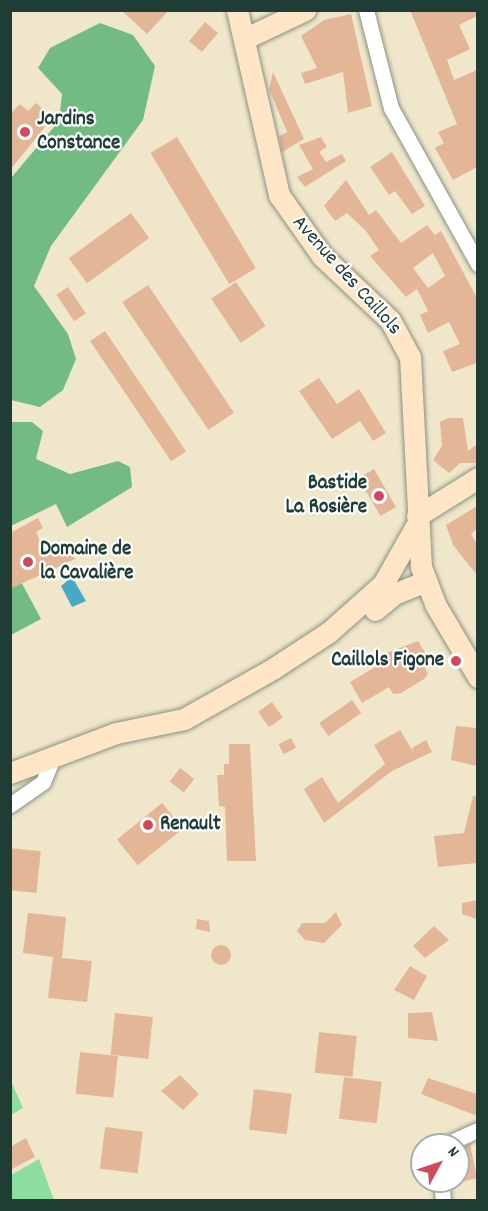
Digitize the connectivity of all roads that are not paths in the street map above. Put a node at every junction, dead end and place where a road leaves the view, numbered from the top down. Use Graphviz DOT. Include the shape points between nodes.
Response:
graph roads {
  1 [pos="237,10"];
  2 [pos="305,10"];
  3 [pos="366,10"];
  4 [pos="244,39"];
  5 [pos="477,264"];
  6 [pos="477,478"];
  7 [pos="416,521"];
  8 [pos="426,581"];
  9 [pos="477,677"];
  10 [pos="53,762"];
  11 [pos="10,773"];
  12 [pos="10,786"];
  13 [pos="10,805"];
  1 -- 4 [label="street, Avenue des Caillols"];
  2 -- 4 [label="street"];
  3 -- 5 [label="street" via="391,108"];
  4 -- 7 [label="street, Avenue des Caillols" via="279,195 322,256 390,320 410,357"];
  6 -- 7 [label="street"];
  7 -- 8 [label="street, Avenue des Caillols"];
  7 -- 10 [label="street" via="384,584 329,632 184,718 116,733"];
  8 -- 9 [label="street, Avenue des Caillols"];
  8 -- 10 [label="street" via="394,594 337,643 218,718 167,738"];
  10 -- 11 [label="street"];
  10 -- 12 [label="street"];
  10 -- 13 [label="street" via="32,793"];
}
